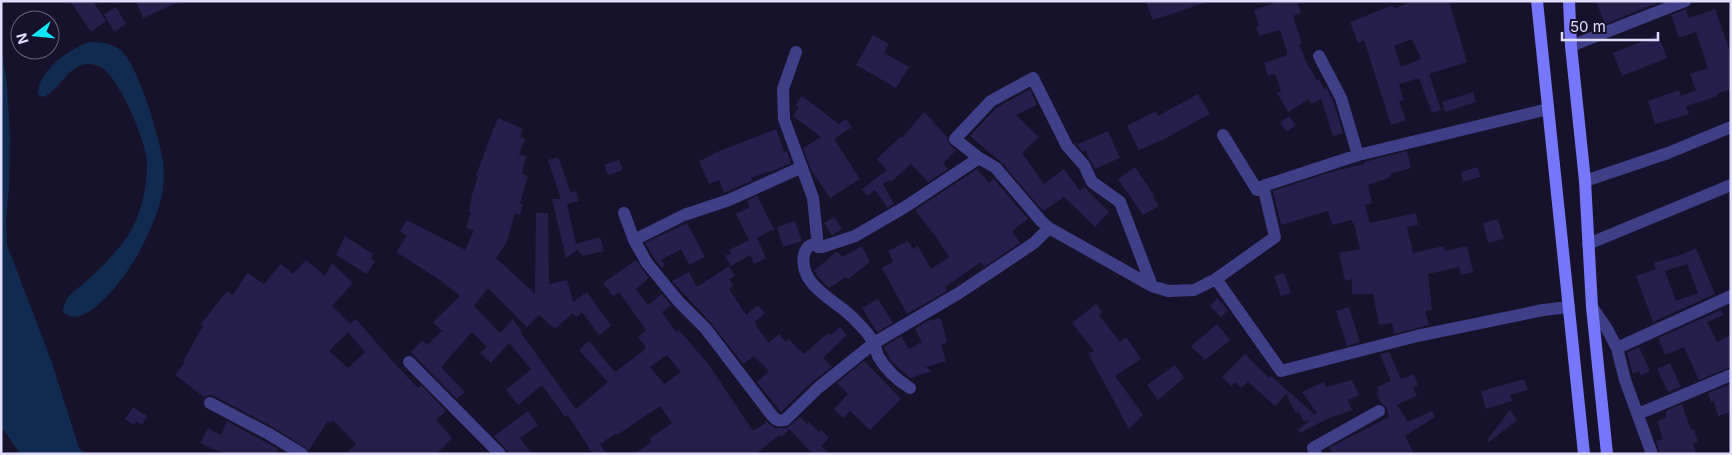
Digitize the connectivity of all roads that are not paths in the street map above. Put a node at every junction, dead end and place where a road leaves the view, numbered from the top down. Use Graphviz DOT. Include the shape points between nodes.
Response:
graph roads {
  1 [pos="1537,1"];
  2 [pos="1568,1"];
  3 [pos="1685,1"];
  4 [pos="1571,46"];
  5 [pos="796,52"];
  6 [pos="1320,56"];
  7 [pos="1548,109"];
  8 [pos="1731,127"];
  9 [pos="1223,134"];
  10 [pos="1358,156"];
  11 [pos="979,158"];
  12 [pos="802,167"];
  13 [pos="1585,181"];
  14 [pos="1731,185"];
  15 [pos="1262,186"];
  16 [pos="624,214"];
  17 [pos="1049,228"];
  18 [pos="634,240"];
  19 [pos="817,243"];
  20 [pos="1588,244"];
  21 [pos="1216,279"];
  22 [pos="1152,286"];
  23 [pos="1731,296"];
  24 [pos="1568,307"];
  25 [pos="1592,307"];
  26 [pos="874,342"];
  27 [pos="1617,348"];
  28 [pos="409,362"];
  29 [pos="1731,374"];
  30 [pos="910,388"];
  31 [pos="210,403"];
  32 [pos="1379,411"];
  33 [pos="1638,414"];
  34 [pos="302,454"];
  35 [pos="500,454"];
  36 [pos="1316,454"];
  37 [pos="1584,454"];
  38 [pos="1607,454"];
  39 [pos="1652,454"];
  1 -- 7 [label="main road"];
  2 -- 4 [label="main road"];
  3 -- 4 [label="street"];
  4 -- 13 [label="main road"];
  5 -- 12 [label="street" via="783,90 784,119"];
  6 -- 10 [label="street" via="1341,98"];
  7 -- 10 [label="street"];
  7 -- 24 [label="main road"];
  8 -- 13 [label="street" via="1668,153"];
  9 -- 15 [label="street" via="1257,190"];
  10 -- 15 [label="street"];
  11 -- 17 [label="street" via="996,168"];
  11 -- 19 [label="street" via="855,236 820,247"];
  11 -- 22 [label="street" via="955,139 991,101 1034,78 1067,146 1084,165 1092,182 1120,202"];
  12 -- 18 [label="street" via="729,200 684,215"];
  12 -- 19 [label="street" via="814,198"];
  13 -- 20 [label="main road"];
  14 -- 20 [label="street"];
  15 -- 21 [label="street" via="1275,236"];
  16 -- 18 [label="street"];
  17 -- 22 [label="street"];
  17 -- 26 [label="street" via="1034,243 959,293"];
  18 -- 26 [label="street" via="647,263 678,302 706,329 776,420 785,420"];
  19 -- 26 [label="street" via="810,245 804,256 809,279 855,319"];
  20 -- 25 [label="main road"];
  21 -- 22 [label="street" via="1194,290 1168,291"];
  21 -- 24 [label="street" via="1281,371 1417,336"];
  23 -- 27 [label="street"];
  24 -- 37 [label="main road"];
  25 -- 27 [label="street"];
  25 -- 38 [label="main road"];
  26 -- 30 [label="street" via="884,365"];
  27 -- 33 [label="street"];
  28 -- 35 [label="street"];
  29 -- 33 [label="street"];
  31 -- 34 [label="street"];
  32 -- 36 [label="street" via="1313,448"];
  33 -- 39 [label="street"];
}
